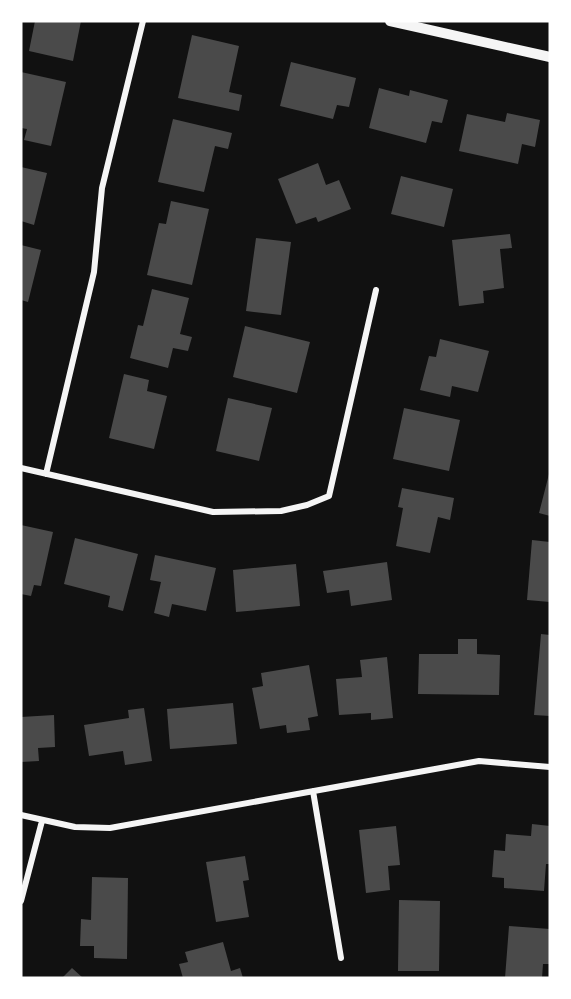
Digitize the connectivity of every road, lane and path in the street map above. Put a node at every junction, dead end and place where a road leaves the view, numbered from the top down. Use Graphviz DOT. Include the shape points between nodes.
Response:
graph roads {
  1 [pos="143,21"];
  2 [pos="390,21"];
  3 [pos="550,57"];
  4 [pos="375,290"];
  5 [pos="21,468"];
  6 [pos="46,474"];
  7 [pos="550,766"];
  8 [pos="314,791"];
  9 [pos="21,815"];
  10 [pos="42,820"];
  11 [pos="21,901"];
  12 [pos="341,958"];
  1 -- 6 [label="street" via="102,188 94,272"];
  2 -- 3 [label="street"];
  4 -- 6 [label="street" via="329,496 281,511 213,512"];
  5 -- 6 [label="street"];
  7 -- 8 [label="street" via="479,761"];
  8 -- 10 [label="street" via="110,828 75,827"];
  8 -- 12 [label="street"];
  9 -- 10 [label="street"];
  10 -- 11 [label="street"];
}
